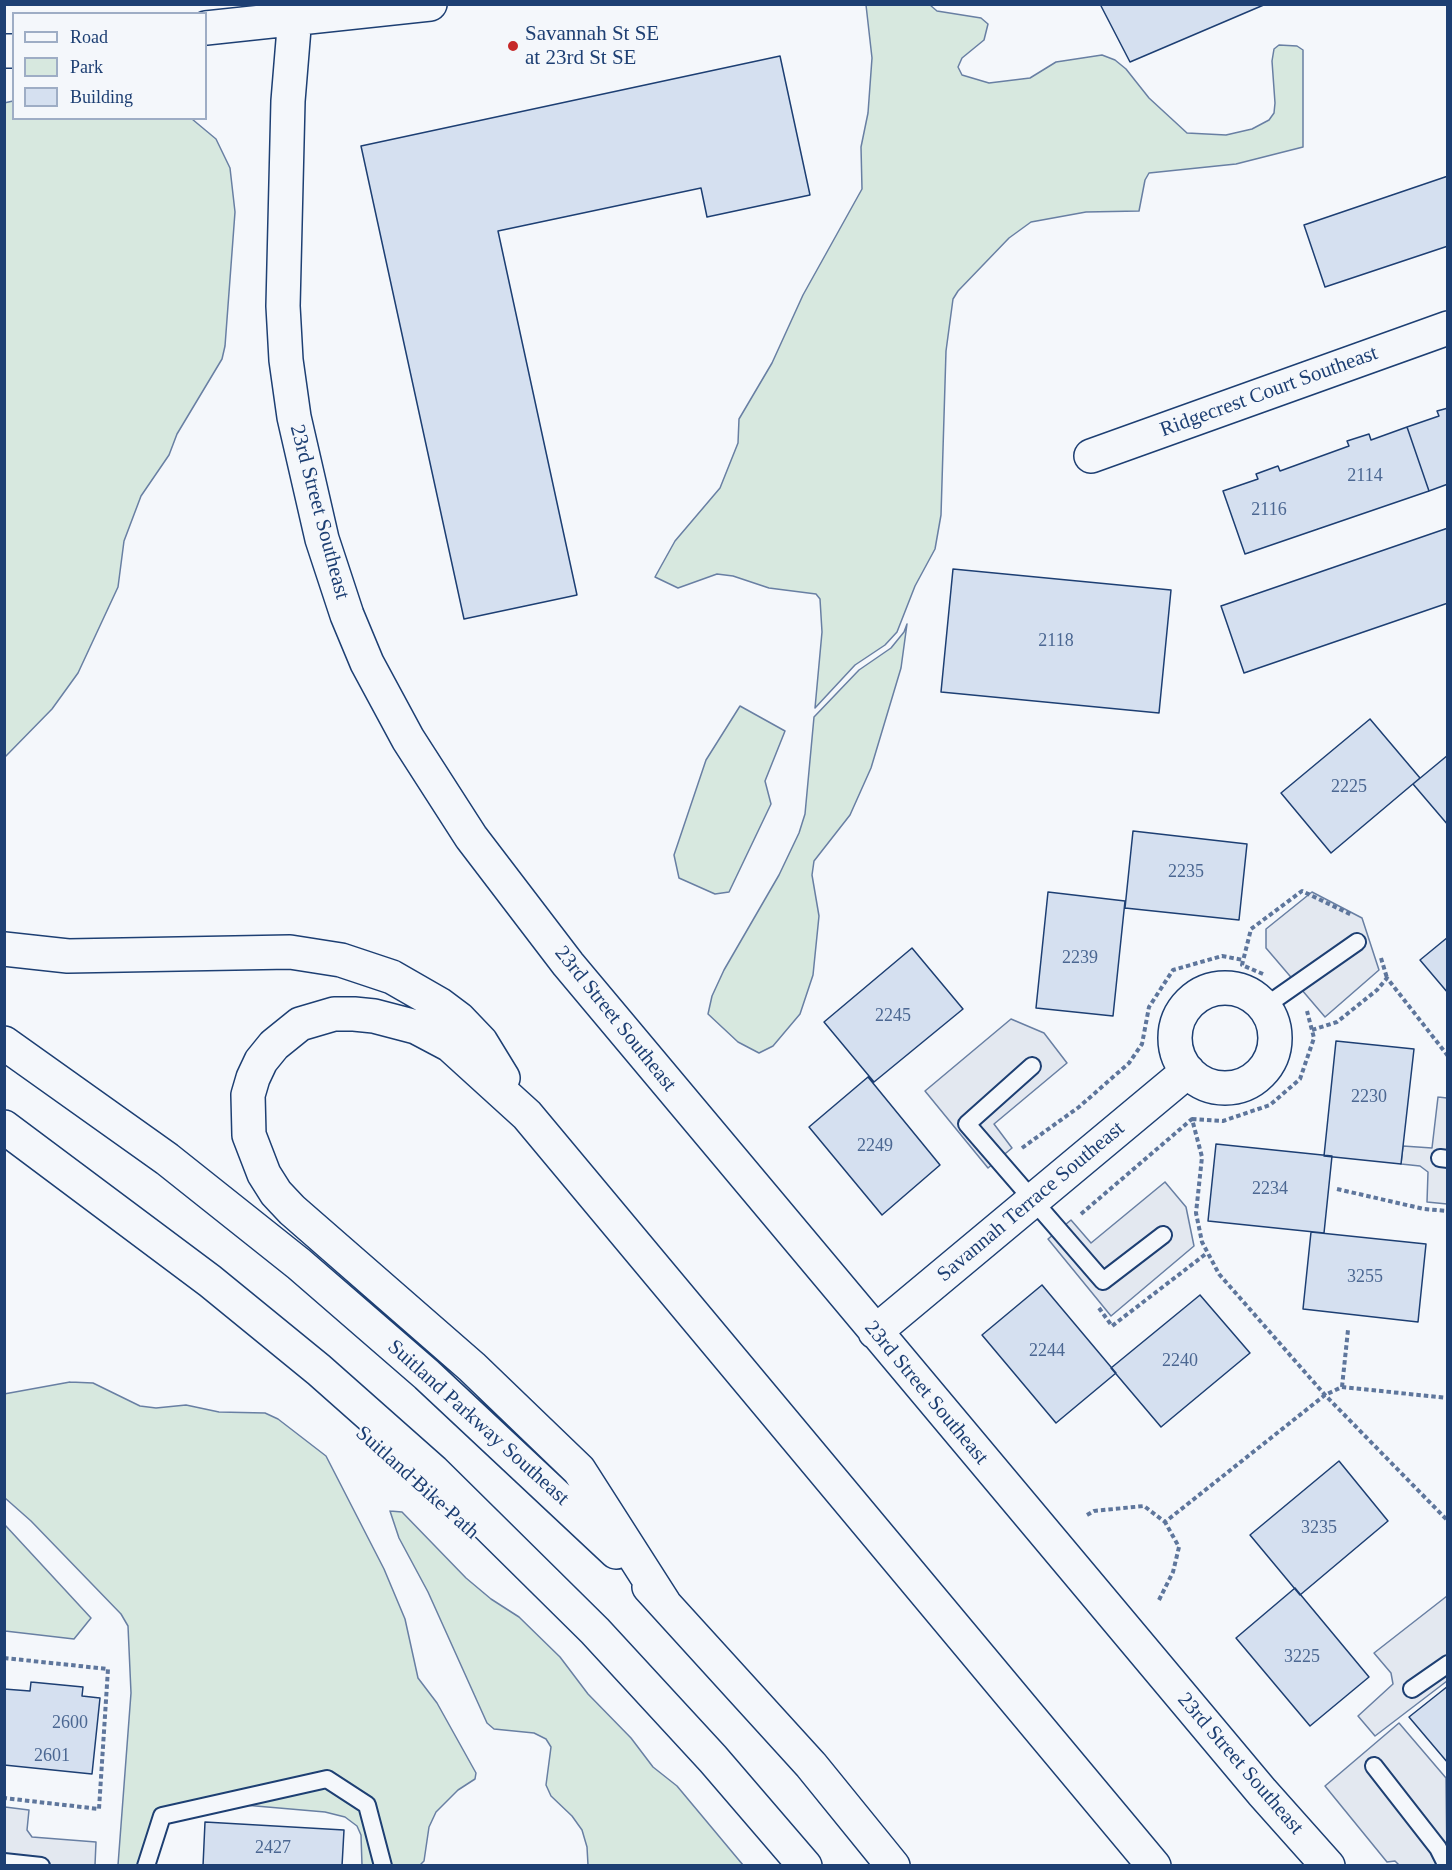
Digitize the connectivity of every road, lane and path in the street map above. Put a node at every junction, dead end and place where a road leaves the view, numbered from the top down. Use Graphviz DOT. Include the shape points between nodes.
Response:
graph roads {
  1 [pos="430,4"];
  2 [pos="295,11"];
  3 [pos="207,28"];
  4 [pos="1448,328"];
  5 [pos="1090,456"];
  6 [pos="1360,919"];
  7 [pos="1357,942"];
  8 [pos="4,949"];
  9 [pos="1380,956"];
  10 [pos="1243,960"];
  11 [pos="1387,978"];
  12 [pos="1293,986"];
  13 [pos="1264,1006"];
  14 [pos="1312,1030"];
  15 [pos="4,1042"];
  16 [pos="1448,1056"];
  17 [pos="1032,1066"];
  18 [pos="1188,1071"];
  19 [pos="526,1115"];
  20 [pos="1192,1119"];
  21 [pos="4,1127"];
  22 [pos="1001,1164"];
  23 [pos="1337,1189"];
  24 [pos="1034,1200"];
  25 [pos="1448,1211"];
  26 [pos="1060,1232"];
  27 [pos="1163,1235"];
  28 [pos="1348,1330"];
  29 [pos="875,1332"];
  30 [pos="1342,1387"];
  31 [pos="1325,1395"];
  32 [pos="1448,1398"];
  33 [pos="1088,1515"];
  34 [pos="1448,1521"];
  35 [pos="1165,1522"];
  36 [pos="1159,1600"];
  37 [pos="664,1602"];
  38 [pos="4,1658"];
  39 [pos="1448,1664"];
  40 [pos="1412,1689"];
  41 [pos="1374,1766"];
  42 [pos="4,1798"];
  43 [pos="1147,1861"];
  44 [pos="4,1862"];
  45 [pos="41,1866"];
  46 [pos="146,1866"];
  47 [pos="383,1866"];
  48 [pos="805,1866"];
  49 [pos="893,1866"];
  50 [pos="1328,1866"];
  51 [pos="1448,1866"];
  1 -- 2 [label="main road"];
  2 -- 3 [label="main road"];
  2 -- 29 [label="main road, 23rd Street Southeast" via="284,223 286,360 294,417 322,539 367,663 408,739 471,837 568,964"];
  4 -- 5 [label="main road, Ridgecrest Court Southeast"];
  6 -- 10 [label="path" via="1302,891 1251,929"];
  7 -- 12 [label="lane"];
  8 -- 19 [label="main road" via="68,956 290,952 367,968 416,989 459,1019 481,1042"];
  9 -- 11 [label="path"];
  10 -- 12 [label="path" via="1242,965"];
  10 -- 22 [label="path" via="1221,956 1173,970 1149,1007 1142,1044 1129,1063 1079,1107"];
  11 -- 14 [label="path" via="1336,1022"];
  11 -- 16 [label="path"];
  12 -- 13 [label="lane"];
  12 -- 14 [label="path" via="1304,1002"];
  13 -- 18 [label="main road" via="1276,1035 1268,1065 1257,1077 1228,1088 1212,1087"];
  13 -- 18 [label="main road" via="1238,989 1207,991 1193,999 1182,1011 1174,1041"];
  14 -- 20 [label="path" via="1314,1038 1300,1079 1270,1105 1223,1121"];
  15 -- 37 [label="main road, Suitland Parkway Southeast" via="167,1158 335,1294 560,1497"];
  17 -- 22 [label="lane" via="967,1124"];
  18 -- 24 [label="main road, Savannah Terrace Southeast"];
  19 -- 37 [label="main road" via="434,1035 395,1020 334,1014 300,1024 274,1045 253,1078 247,1116 255,1154 276,1193 472,1367 579,1470"];
  19 -- 43 [label="main road"];
  20 -- 26 [label="path"];
  20 -- 31 [label="path" via="1202,1157 1196,1213 1202,1242 1220,1274"];
  21 -- 48 [label="main road" via="210,1281 433,1471 595,1631"];
  22 -- 24 [label="lane"];
  23 -- 25 [label="path"];
  24 -- 26 [label="lane"];
  24 -- 29 [label="main road, Savannah Terrace Southeast"];
  26 -- 27 [label="lane" via="1103,1281"];
  28 -- 30 [label="path"];
  29 -- 50 [label="main road, 23rd Street Southeast"];
  30 -- 31 [label="path"];
  30 -- 32 [label="path"];
  31 -- 34 [label="path"];
  31 -- 35 [label="path"];
  33 -- 35 [label="path" via="1144,1506"];
  35 -- 36 [label="path" via="1179,1547 1173,1572"];
  37 -- 49 [label="main road, Suitland Parkway Southeast" via="811,1765"];
  38 -- 42 [label="path" via="108,1669 99,1809"];
  39 -- 40 [label="lane"];
  41 -- 51 [label="lane"];
  44 -- 45 [label="lane"];
  46 -- 47 [label="lane" via="162,1816 327,1779 367,1805"];
}
